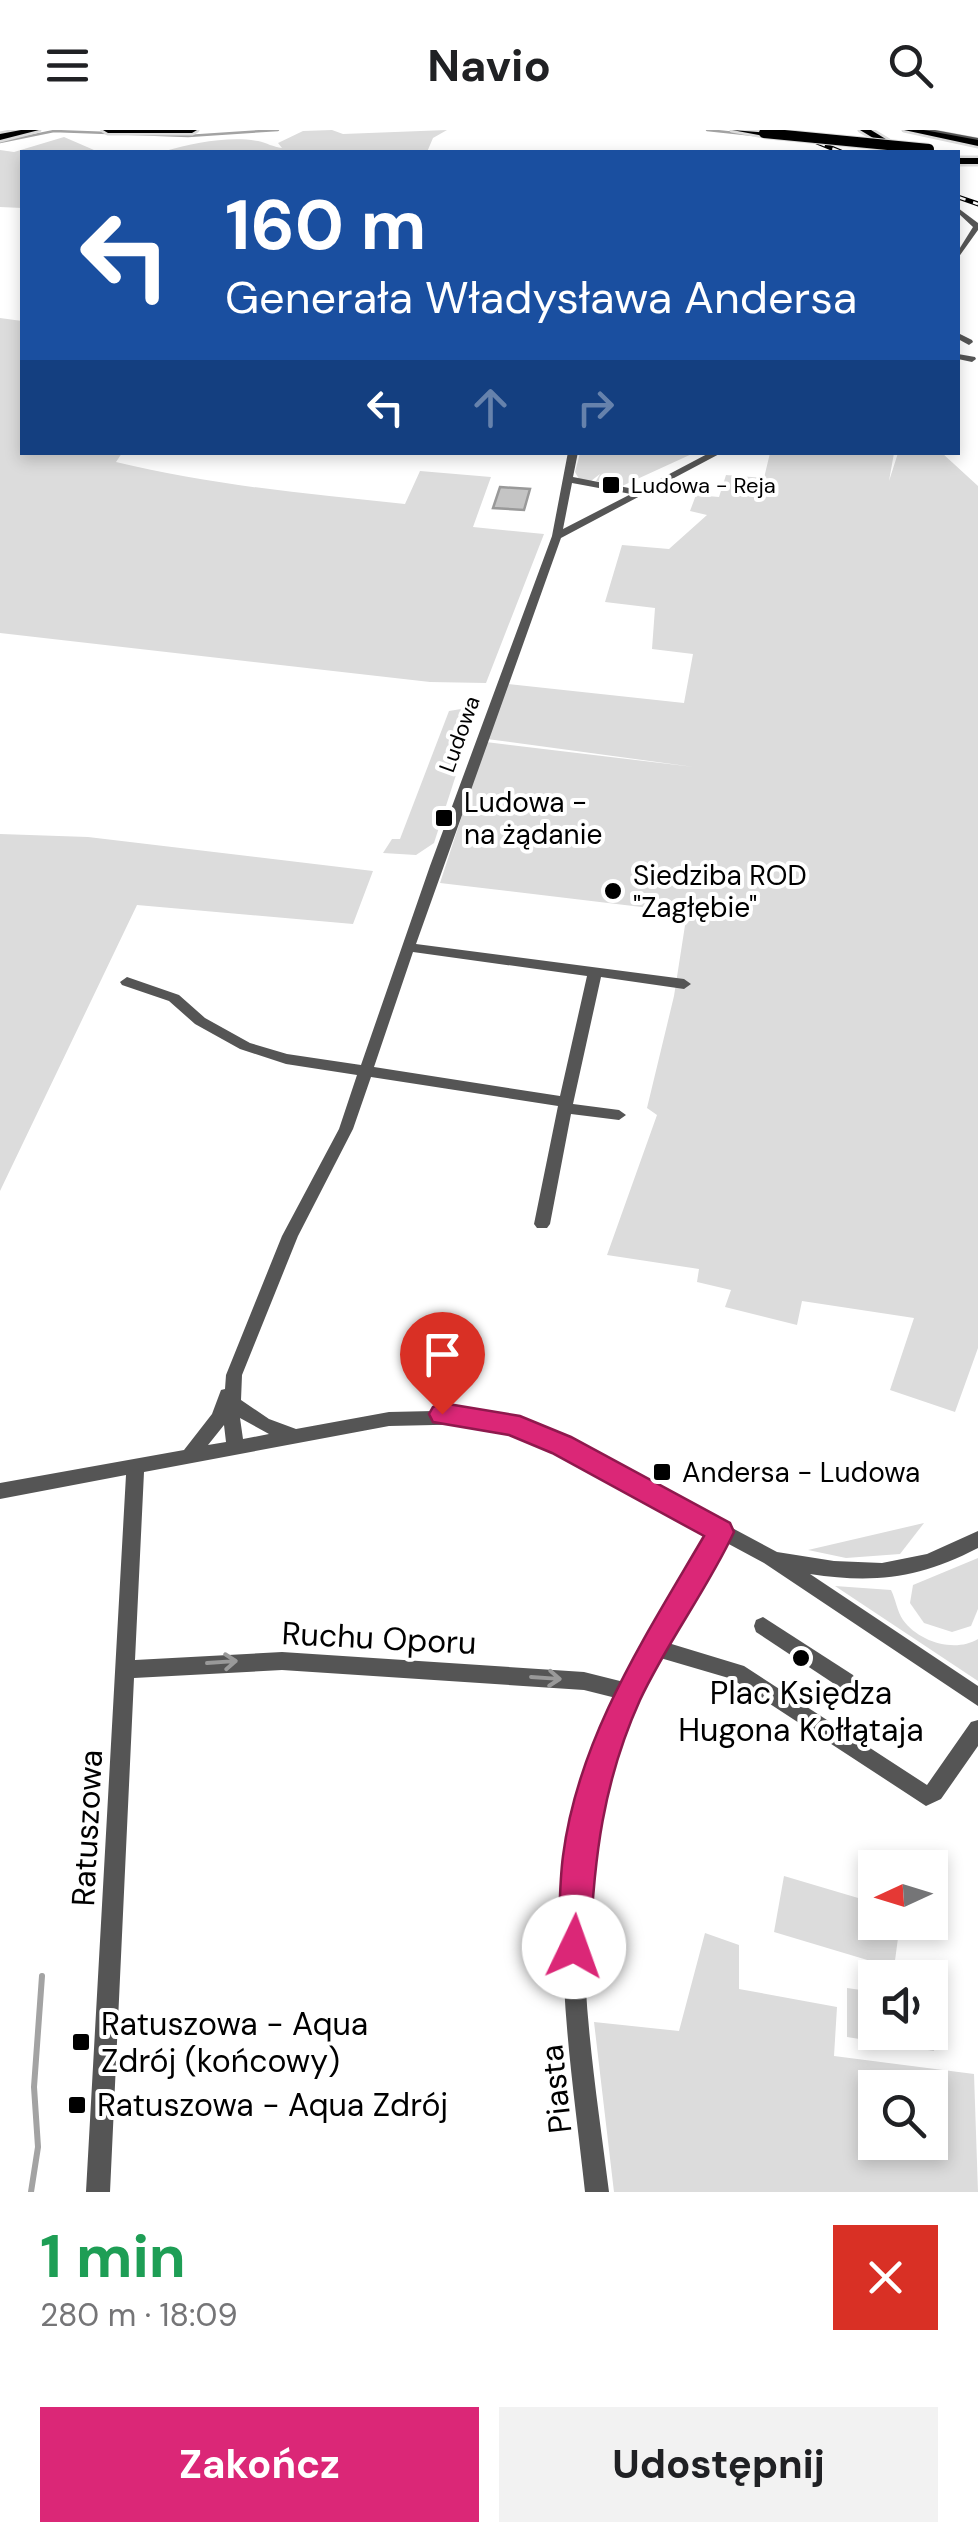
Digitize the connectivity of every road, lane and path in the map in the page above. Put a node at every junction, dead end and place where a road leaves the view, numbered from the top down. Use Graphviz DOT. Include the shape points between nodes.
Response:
graph roads {
  1 [pos="34,130"];
  2 [pos="108,130"];
  3 [pos="192,130"];
  4 [pos="737,130"];
  5 [pos="866,130"];
  6 [pos="909,130"];
  7 [pos="924,130"];
  8 [pos="768,131"];
  9 [pos="0,138"];
  10 [pos="800,144"];
  11 [pos="978,146"];
  12 [pos="816,150"];
  13 [pos="899,150"];
  14 [pos="977,227"];
  15 [pos="960,253"];
  16 [pos="960,337"];
  17 [pos="969,342"];
  18 [pos="960,358"];
  19 [pos="972,359"];
  20 [pos="572,455"];
  21 [pos="713,455"];
  22 [pos="568,480"];
  23 [pos="636,492"];
  24 [pos="557,536"];
  25 [pos="408,948"];
  26 [pos="595,972"];
  27 [pos="127,982"];
  28 [pos="684,984"];
  29 [pos="366,1072"];
  30 [pos="565,1105"];
  31 [pos="619,1115"];
  32 [pos="542,1224"];
  33 [pos="231,1395"];
  34 [pos="296,1436"];
  35 [pos="236,1448"];
  36 [pos="188,1457"];
  37 [pos="135,1468"];
  38 [pos="0,1491"];
  39 [pos="721,1532"];
  40 [pos="978,1538"];
  41 [pos="770,1557"];
  42 [pos="812,1567"];
  43 [pos="840,1606"];
  44 [pos="763,1626"];
  45 [pos="653,1646"];
  46 [pos="125,1670"];
  47 [pos="846,1681"];
  48 [pos="629,1692"];
  49 [pos="978,1697"];
  50 [pos="978,1729"];
  51 [pos="98,2192"];
  52 [pos="597,2192"];
  1 -- 9 [label="main road"];
  2 -- 3 [label="main road"];
  4 -- 8 [label="main road"];
  5 -- 13 [label="main road"];
  6 -- 11 [label="main road"];
  7 -- 11 [label="street"];
  8 -- 11 [label="main road, bridge"];
  10 -- 12 [label="street"];
  14 -- 15 [label="street"];
  16 -- 17 [label="street"];
  18 -- 19 [label="street"];
  20 -- 22 [label="street, Ludowa"];
  21 -- 23 [label="street"];
  22 -- 23 [label="street"];
  22 -- 24 [label="street, Ludowa"];
  23 -- 24 [label="street"];
  24 -- 25 [label="street, Ludowa"];
  25 -- 26 [label="street"];
  25 -- 29 [label="street, Ludowa"];
  26 -- 28 [label="street"];
  26 -- 30 [label="street"];
  27 -- 29 [label="street" via="174,998 245,1046"];
  29 -- 30 [label="street"];
  29 -- 33 [label="street, Ludowa" via="346,1128 290,1236"];
  30 -- 31 [label="street"];
  30 -- 32 [label="street"];
  33 -- 34 [label="street" via="262,1424"];
  33 -- 35 [label="street, Ludowa"];
  33 -- 36 [label="street"];
  34 -- 35 [label="street"];
  34 -- 39 [label="street" via="442,1414 511,1424"];
  35 -- 36 [label="street"];
  36 -- 37 [label="street"];
  37 -- 38 [label="street"];
  37 -- 46 [label="street, Ratuszowa"];
  39 -- 41 [label="street"];
  39 -- 45 [label="street, Piasta"];
  40 -- 42 [label="street" via="898,1572"];
  41 -- 42 [label="street"];
  41 -- 43 [label="street"];
  42 -- 43 [label="street"];
  43 -- 49 [label="street"];
  44 -- 47 [label="street"];
  45 -- 48 [label="street, Piasta"];
  45 -- 50 [label="street" via="737,1672 926,1796"];
  46 -- 48 [label="street, Ruchu Oporu, one-way" via="282,1660 584,1681"];
  46 -- 51 [label="street, Ratuszowa"];
  48 -- 52 [label="street, Piasta" via="597,1773 578,1855 574,1947"];
}
